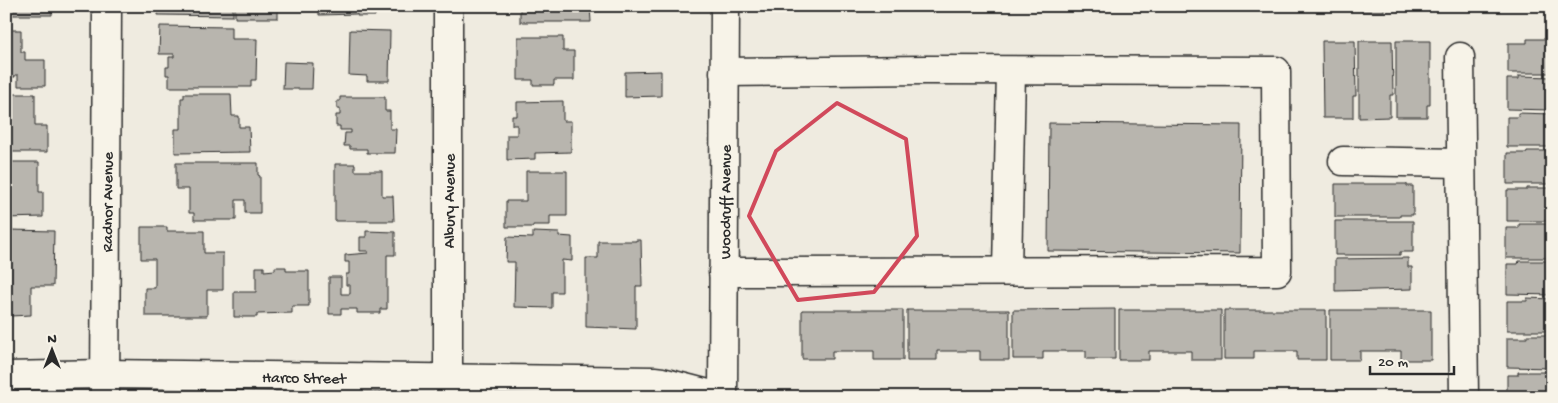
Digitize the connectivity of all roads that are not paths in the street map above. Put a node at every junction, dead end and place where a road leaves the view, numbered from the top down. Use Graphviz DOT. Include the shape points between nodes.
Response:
graph roads {
  1 [pos="106,6"];
  2 [pos="448,6"];
  3 [pos="725,6"];
  4 [pos="1460,57"];
  5 [pos="1011,71"];
  6 [pos="724,72"];
  7 [pos="1343,161"];
  8 [pos="1461,163"];
  9 [pos="1007,271"];
  10 [pos="723,272"];
  11 [pos="6,376"];
  12 [pos="104,386"];
  13 [pos="448,387"];
  14 [pos="721,397"];
  15 [pos="1464,397"];
  1 -- 12 [label="street, Radnor Avenue"];
  2 -- 13 [label="street, Albury Avenue"];
  3 -- 6 [label="street, Woodruff Avenue"];
  4 -- 8 [label="street"];
  5 -- 6 [label="street"];
  5 -- 9 [label="street"];
  5 -- 9 [label="street" via="1276,71 1277,271"];
  6 -- 10 [label="street, Woodruff Avenue"];
  7 -- 8 [label="street"];
  8 -- 15 [label="street"];
  9 -- 10 [label="street"];
  10 -- 14 [label="street, Woodruff Avenue"];
  11 -- 12 [label="street, Harco Street"];
  12 -- 13 [label="street, Harco Street"];
  13 -- 14 [label="street, Harco Street" via="662,382"];
}
